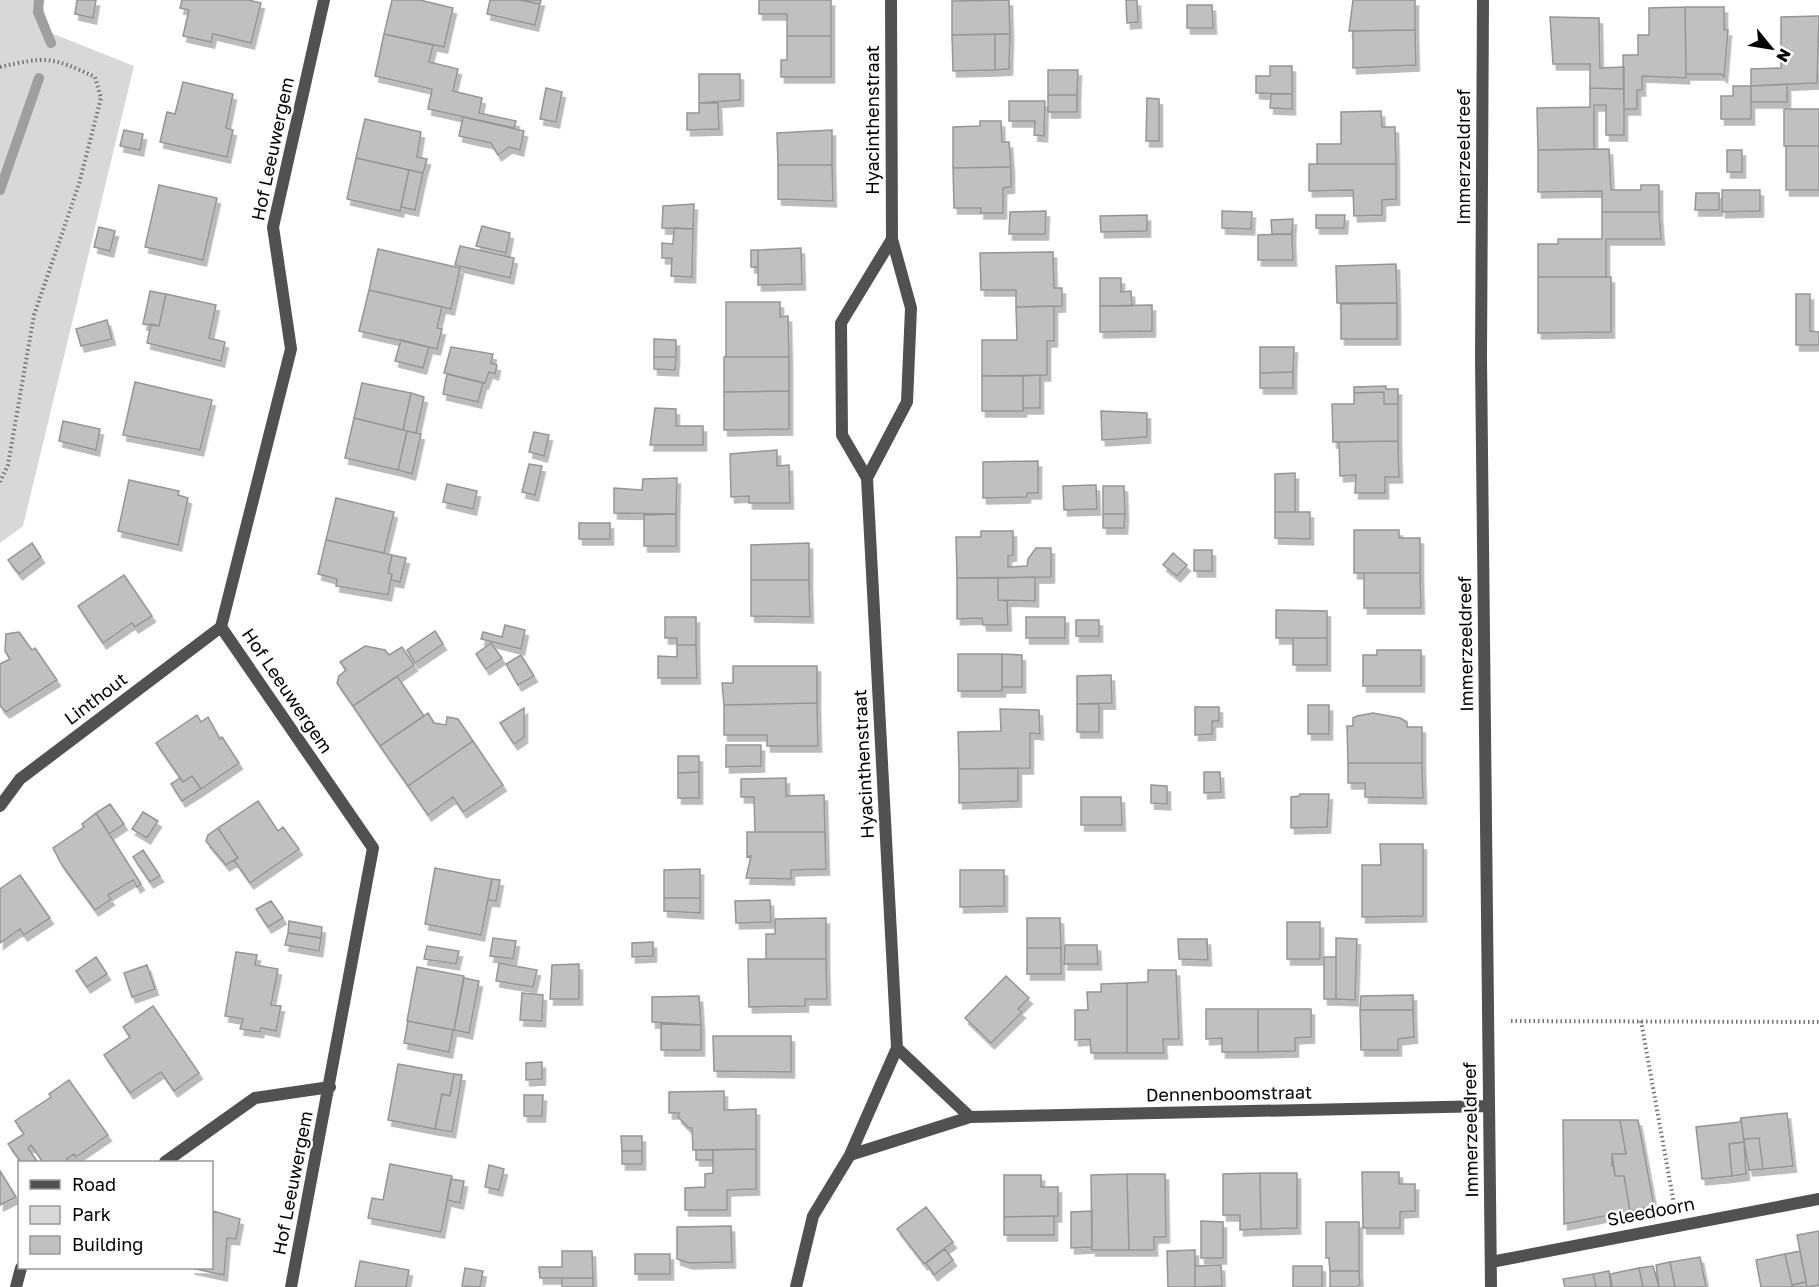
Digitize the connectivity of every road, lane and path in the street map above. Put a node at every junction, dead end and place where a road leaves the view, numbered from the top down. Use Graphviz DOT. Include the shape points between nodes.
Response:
graph roads {
  1 [pos="324,0"];
  2 [pos="891,0"];
  3 [pos="1483,0"];
  4 [pos="0,67"];
  5 [pos="892,240"];
  6 [pos="867,478"];
  7 [pos="0,482"];
  8 [pos="221,627"];
  9 [pos="0,806"];
  10 [pos="1488,1021"];
  11 [pos="1641,1021"];
  12 [pos="1819,1022"];
  13 [pos="897,1048"];
  14 [pos="330,1087"];
  15 [pos="1489,1106"];
  16 [pos="970,1117"];
  17 [pos="850,1155"];
  18 [pos="166,1161"];
  19 [pos="1819,1199"];
  20 [pos="1678,1226"];
  21 [pos="1491,1262"];
  22 [pos="21,1269"];
  23 [pos="16,1287"];
  24 [pos="291,1287"];
  25 [pos="795,1287"];
  26 [pos="1491,1287"];
  1 -- 8 [label="street, Hof Leeuwergem" via="273,227 291,349"];
  2 -- 5 [label="street, Hyacinthenstraat"];
  3 -- 10 [label="street, Immerzeeldreef" via="1481,358"];
  4 -- 7 [label="path" via="32,59 57,60 95,77 101,98 79,184 33,315 8,465"];
  5 -- 6 [label="street, Hyacinthenstraat" via="911,308 907,402"];
  5 -- 6 [label="street, Hyacinthenstraat" via="841,323 842,435"];
  6 -- 13 [label="street, Hyacinthenstraat"];
  8 -- 9 [label="street, Linthout" via="20,779"];
  8 -- 14 [label="street, Hof Leeuwergem" via="373,848"];
  10 -- 11 [label="path"];
  10 -- 15 [label="street, Immerzeeldreef"];
  11 -- 12 [label="path"];
  11 -- 20 [label="path"];
  13 -- 16 [label="street"];
  13 -- 17 [label="street, Hyacinthenstraat"];
  14 -- 18 [label="street" via="255,1098"];
  14 -- 24 [label="street, Hof Leeuwergem"];
  15 -- 16 [label="street, Dennenboomstraat"];
  15 -- 21 [label="street, Immerzeeldreef"];
  16 -- 17 [label="street"];
  17 -- 25 [label="street, Hyacinthenstraat" via="813,1216"];
  19 -- 20 [label="street, Sleedoorn"];
  20 -- 21 [label="street, Sleedoorn"];
  21 -- 26 [label="street, Immerzeeldreef"];
  22 -- 23 [label="street"];
}
